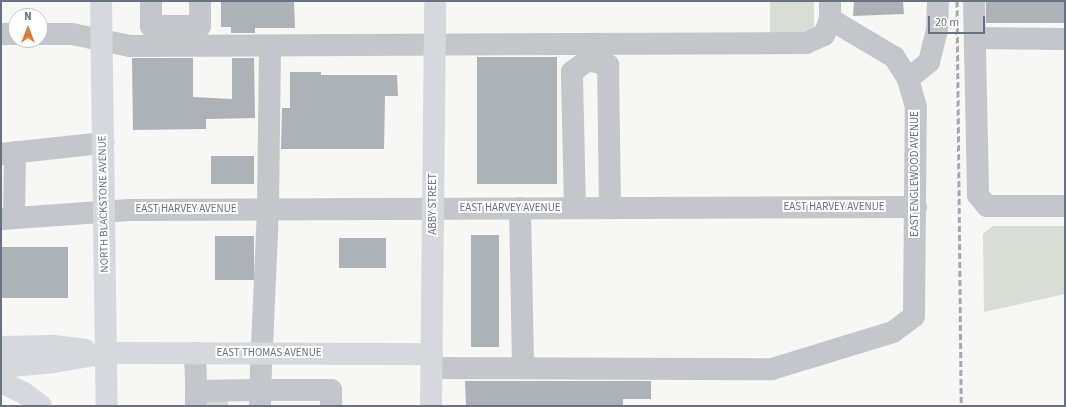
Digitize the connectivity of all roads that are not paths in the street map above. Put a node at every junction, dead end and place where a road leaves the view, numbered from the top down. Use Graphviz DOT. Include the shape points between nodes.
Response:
graph roads {
  1 [pos="101,1"];
  2 [pos="151,1"];
  3 [pos="200,1"];
  4 [pos="435,1"];
  5 [pos="938,1"];
  6 [pos="974,1"];
  7 [pos="830,10"];
  8 [pos="48,34"];
  9 [pos="200,36"];
  10 [pos="975,38"];
  11 [pos="1065,39"];
  12 [pos="101,40"];
  13 [pos="434,45"];
  14 [pos="270,46"];
  15 [pos="908,79"];
  16 [pos="103,143"];
  17 [pos="8,153"];
  18 [pos="1065,206"];
  19 [pos="916,207"];
  20 [pos="8,208"];
  21 [pos="433,208"];
  22 [pos="520,208"];
  23 [pos="576,208"];
  24 [pos="610,208"];
  25 [pos="268,209"];
  26 [pos="103,213"];
  27 [pos="1,347"];
  28 [pos="106,353"];
  29 [pos="196,353"];
  30 [pos="262,353"];
  31 [pos="432,361"];
  32 [pos="1,367"];
  33 [pos="523,368"];
  34 [pos="1,382"];
  35 [pos="260,398"];
  36 [pos="201,401"];
  37 [pos="41,406"];
  38 [pos="107,406"];
  39 [pos="331,406"];
  40 [pos="431,406"];
  1 -- 12 [label="main road, NORTH BLACKSTONE AVENUE"];
  2 -- 9 [label="street" via="151,26"];
  3 -- 9 [label="street"];
  4 -- 13 [label="main road, ABBY STREET"];
  5 -- 15 [label="street" via="937,29 929,62"];
  6 -- 10 [label="street"];
  7 -- 13 [label="street" via="824,35 806,43"];
  7 -- 15 [label="street, EAST ENGLEWOOD AVENUE" via="894,57"];
  8 -- 12 [label="street" via="72,34"];
  9 -- 12 [label="street" via="130,46"];
  9 -- 14 [label="street"];
  10 -- 11 [label="street"];
  10 -- 18 [label="street" via="978,195 987,206"];
  12 -- 16 [label="main road, NORTH BLACKSTONE AVENUE"];
  13 -- 14 [label="street"];
  13 -- 21 [label="main road, ABBY STREET"];
  14 -- 25 [label="street"];
  15 -- 19 [label="street, EAST ENGLEWOOD AVENUE" via="916,107"];
  16 -- 17 [label="street"];
  16 -- 26 [label="main road, NORTH BLACKSTONE AVENUE"];
  17 -- 20 [label="street"];
  19 -- 24 [label="street, EAST HARVEY AVENUE"];
  19 -- 33 [label="street, EAST ENGLEWOOD AVENUE" via="914,316 893,332 772,369"];
  20 -- 26 [label="street, EAST HARVEY AVENUE"];
  21 -- 22 [label="street, EAST HARVEY AVENUE"];
  21 -- 25 [label="street, EAST HARVEY AVENUE"];
  21 -- 31 [label="main road, ABBY STREET"];
  22 -- 23 [label="street, EAST HARVEY AVENUE"];
  22 -- 33 [label="street"];
  23 -- 24 [label="street, EAST HARVEY AVENUE"];
  23 -- 24 [label="street" via="572,72 588,60 608,65"];
  25 -- 26 [label="street, EAST HARVEY AVENUE" via="130,210"];
  25 -- 30 [label="street"];
  26 -- 28 [label="main road, NORTH BLACKSTONE AVENUE"];
  27 -- 28 [label="main road" via="54,346"];
  28 -- 29 [label="main road, EAST THOMAS AVENUE"];
  28 -- 32 [label="main road" via="54,362"];
  28 -- 38 [label="main road, NORTH BLACKSTONE AVENUE"];
  29 -- 30 [label="main road, EAST THOMAS AVENUE"];
  29 -- 36 [label="street"];
  30 -- 31 [label="main road, EAST THOMAS AVENUE"];
  30 -- 35 [label="street"];
  31 -- 33 [label="street"];
  31 -- 40 [label="main road, ABBY STREET"];
  34 -- 37 [label="main road" via="24,393"];
  35 -- 36 [label="street"];
  35 -- 39 [label="street" via="331,390"];
}
